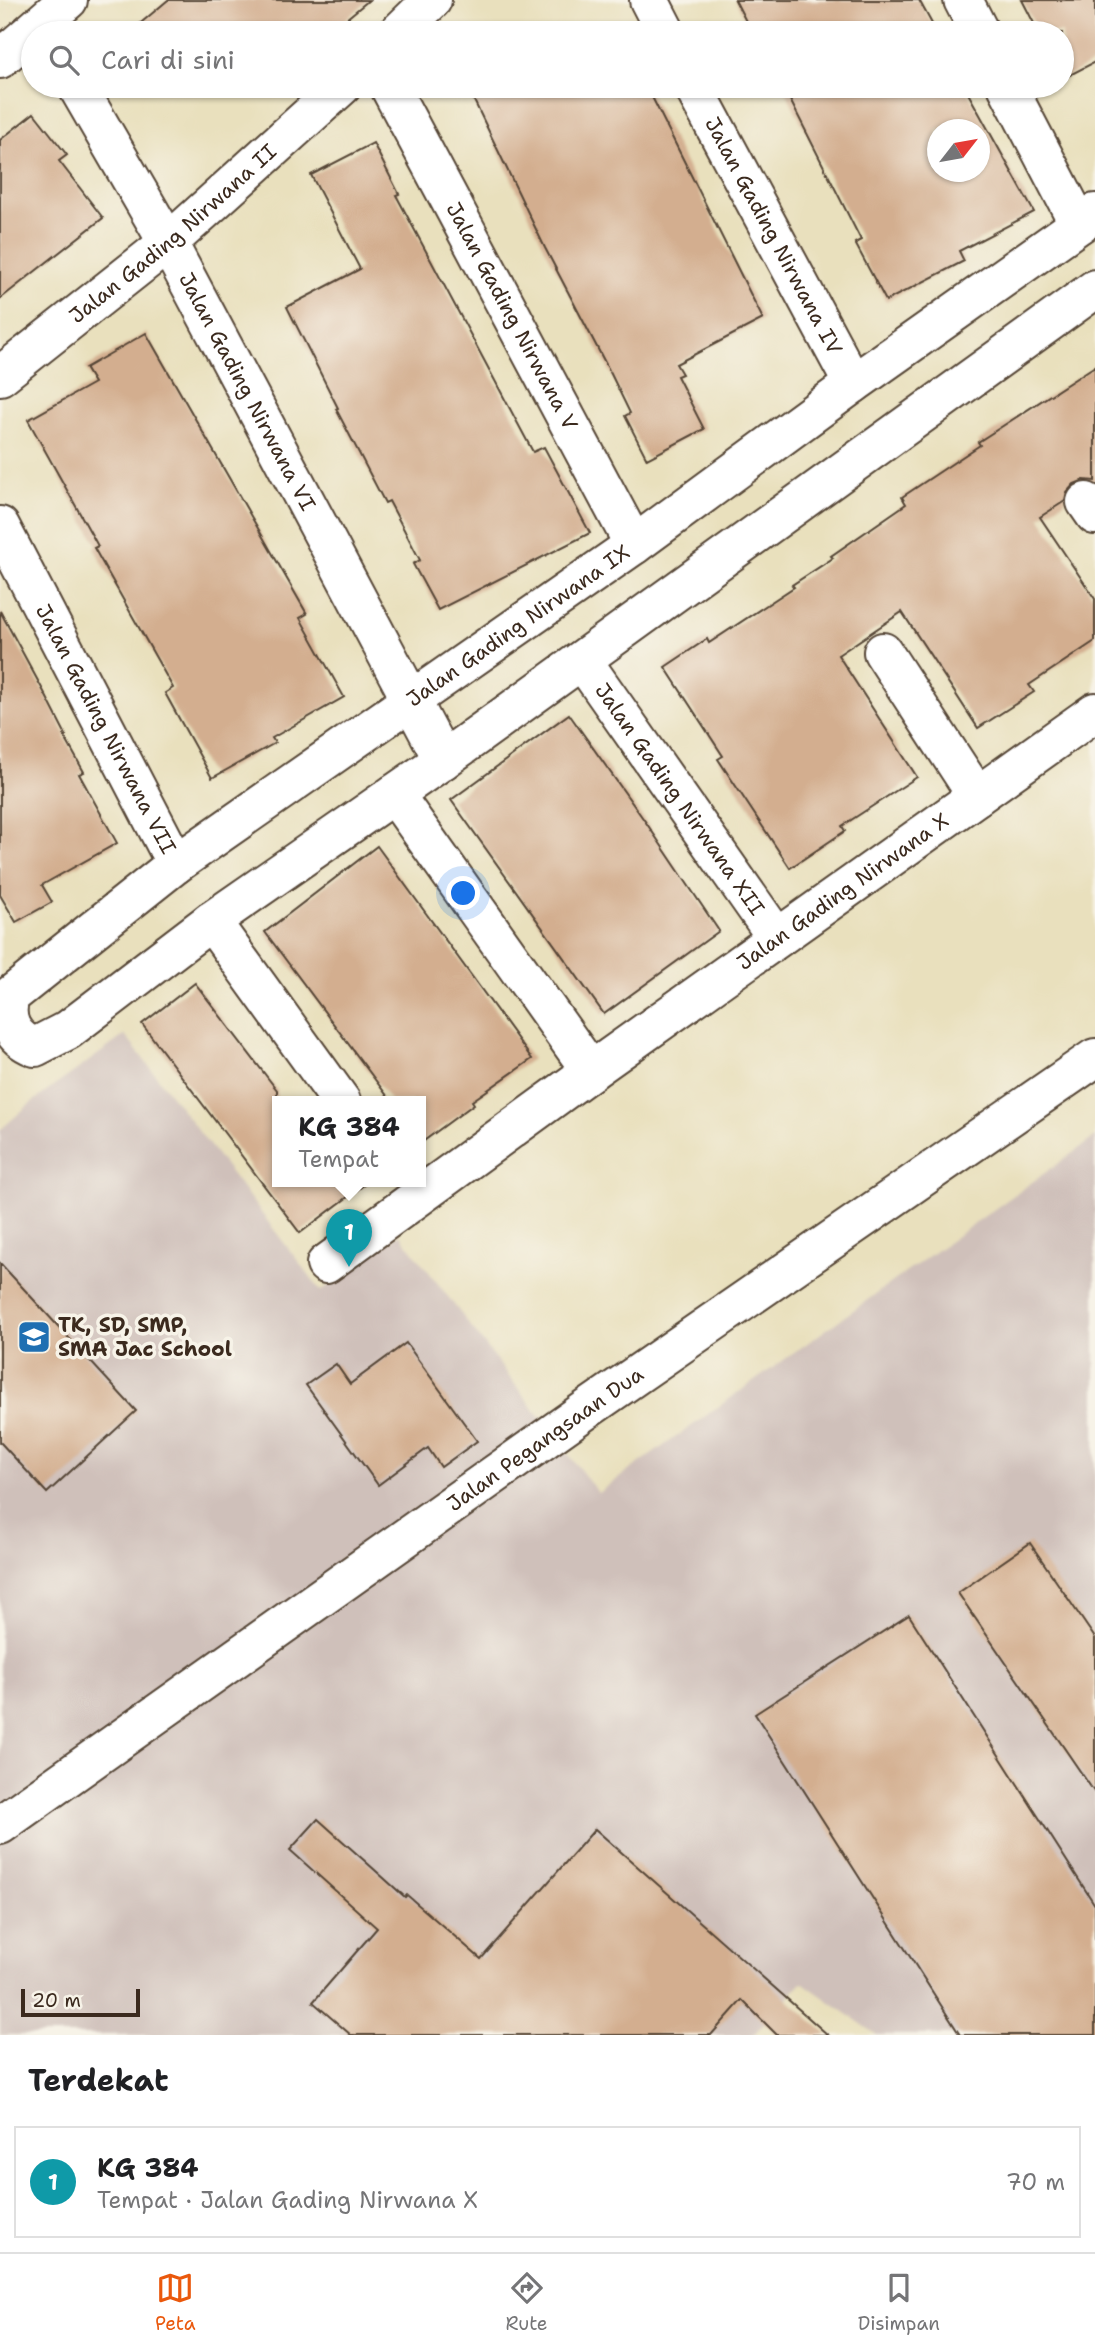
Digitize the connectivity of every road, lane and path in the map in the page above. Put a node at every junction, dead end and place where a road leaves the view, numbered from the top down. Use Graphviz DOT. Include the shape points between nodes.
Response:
graph roads {
  1 [pos="432,0"];
  2 [pos="649,0"];
  3 [pos="963,0"];
  4 [pos="410,21"];
  5 [pos="660,21"];
  6 [pos="974,21"];
  7 [pos="21,43"];
  8 [pos="0,60"];
  9 [pos="84,98"];
  10 [pos="329,98"];
  11 [pos="395,98"];
  12 [pos="699,98"];
  13 [pos="1014,98"];
  14 [pos="1087,219"];
  15 [pos="168,243"];
  16 [pos="1095,289"];
  17 [pos="0,376"];
  18 [pos="853,384"];
  19 [pos="0,526"];
  20 [pos="634,545"];
  21 [pos="883,652"];
  22 [pos="582,660"];
  23 [pos="412,701"];
  24 [pos="1095,712"];
  25 [pos="443,760"];
  26 [pos="394,794"];
  27 [pos="977,796"];
  28 [pos="176,864"];
  29 [pos="211,921"];
  30 [pos="777,938"];
  31 [pos="5,993"];
  32 [pos="1095,1058"];
  33 [pos="591,1071"];
  34 [pos="337,1096"];
  35 [pos="426,1178"];
  36 [pos="406,1191"];
  37 [pos="326,1264"];
  38 [pos="0,1825"];
  1 -- 4 [label="street"];
  2 -- 5 [label="street"];
  3 -- 6 [label="street"];
  7 -- 8 [label="street"];
  9 -- 15 [label="street, Jalan Gading Nirwana VI"];
  10 -- 15 [label="street, Jalan Gading Nirwana II"];
  11 -- 20 [label="street, Jalan Gading Nirwana V"];
  12 -- 18 [label="street, Jalan Gading Nirwana IV"];
  13 -- 14 [label="street"];
  14 -- 18 [label="street, Jalan Gading Nirwana IX"];
  15 -- 17 [label="street, Jalan Gading Nirwana II"];
  15 -- 23 [label="street, Jalan Gading Nirwana VI"];
  16 -- 22 [label="street"];
  18 -- 20 [label="street, Jalan Gading Nirwana IX"];
  19 -- 28 [label="street, Jalan Gading Nirwana VII"];
  20 -- 23 [label="street, Jalan Gading Nirwana IX"];
  21 -- 27 [label="street"];
  22 -- 25 [label="street"];
  22 -- 30 [label="street, Jalan Gading Nirwana XII"];
  23 -- 25 [label="street, Jalan Gading Nirwana IX"];
  23 -- 28 [label="street, Jalan Gading Nirwana VII"];
  24 -- 27 [label="street, Jalan Gading Nirwana X"];
  25 -- 26 [label="street"];
  26 -- 29 [label="street"];
  26 -- 33 [label="street"];
  27 -- 30 [label="street, Jalan Gading Nirwana X"];
  28 -- 31 [label="street"];
  29 -- 31 [label="street" via="44,1044 23,1043 7,1019"];
  29 -- 34 [label="street"];
  30 -- 33 [label="street, Jalan Gading Nirwana X"];
  32 -- 38 [label="street, Jalan Pegangsaan Dua" via="583,1412"];
  33 -- 35 [label="street, Jalan Gading Nirwana X"];
  36 -- 37 [label="street, Jalan Gading Nirwana X"];
}
